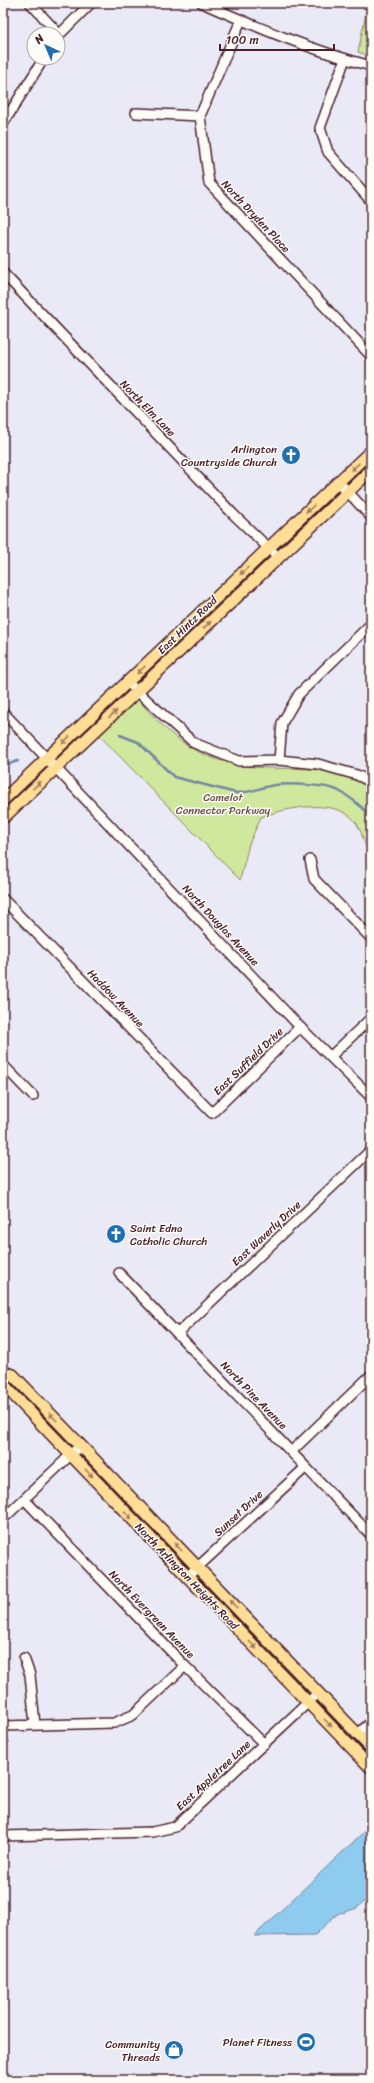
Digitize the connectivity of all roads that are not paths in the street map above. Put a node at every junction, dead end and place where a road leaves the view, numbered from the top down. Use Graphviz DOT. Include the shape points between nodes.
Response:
graph roads {
  1 [pos="30,3"];
  2 [pos="91,3"];
  3 [pos="202,3"];
  4 [pos="241,20"];
  5 [pos="51,26"];
  6 [pos="66,28"];
  7 [pos="345,59"];
  8 [pos="39,66"];
  9 [pos="371,66"];
  10 [pos="136,113"];
  11 [pos="200,116"];
  12 [pos="3,124"];
  13 [pos="371,201"];
  14 [pos="3,273"];
  15 [pos="371,356"];
  16 [pos="371,451"];
  17 [pos="371,470"];
  18 [pos="338,482"];
  19 [pos="348,492"];
  20 [pos="371,517"];
  21 [pos="268,548"];
  22 [pos="278,557"];
  23 [pos="371,624"];
  24 [pos="127,682"];
  25 [pos="137,691"];
  26 [pos="3,712"];
  27 [pos="47,758"];
  28 [pos="279,760"];
  29 [pos="56,767"];
  30 [pos="371,782"];
  31 [pos="3,800"];
  32 [pos="3,818"];
  33 [pos="310,860"];
  34 [pos="3,899"];
  35 [pos="371,938"];
  36 [pos="371,1018"];
  37 [pos="300,1027"];
  38 [pos="331,1056"];
  39 [pos="3,1065"];
  40 [pos="33,1096"];
  41 [pos="371,1097"];
  42 [pos="212,1113"];
  43 [pos="371,1150"];
  44 [pos="119,1273"];
  45 [pos="178,1333"];
  46 [pos="3,1372"];
  47 [pos="371,1375"];
  48 [pos="3,1384"];
  49 [pos="81,1445"];
  50 [pos="291,1452"];
  51 [pos="71,1455"];
  52 [pos="305,1468"];
  53 [pos="24,1499"];
  54 [pos="3,1519"];
  55 [pos="371,1535"];
  56 [pos="198,1567"];
  57 [pos="187,1577"];
  58 [pos="24,1658"];
  59 [pos="185,1666"];
  60 [pos="318,1693"];
  61 [pos="308,1703"];
  62 [pos="371,1722"];
  63 [pos="35,1725"];
  64 [pos="3,1726"];
  65 [pos="358,1734"];
  66 [pos="264,1744"];
  67 [pos="371,1748"];
  68 [pos="371,1768"];
  69 [pos="3,1836"];
  1 -- 5 [label="street"];
  2 -- 6 [label="street"];
  3 -- 4 [label="street"];
  4 -- 7 [label="street"];
  4 -- 11 [label="street"];
  7 -- 9 [label="street"];
  7 -- 13 [label="street" via="320,128 328,152"];
  8 -- 12 [label="street"];
  10 -- 11 [label="street"];
  11 -- 15 [label="street, North Dryden Place" via="209,183"];
  14 -- 21 [label="street, North Elm Lane"];
  16 -- 18 [label="main road, East Hintz Road, one-way"];
  17 -- 19 [label="main road, East Hintz Road"];
  18 -- 19 [label="street"];
  18 -- 21 [label="main road, East Hintz Road, one-way"];
  19 -- 20 [label="street"];
  19 -- 22 [label="main road, East Hintz Road"];
  21 -- 22 [label="street, North Elm Lane"];
  21 -- 24 [label="main road, East Hintz Road, one-way"];
  25 -- 22 [label="main road, East Hintz Road, one-way"];
  23 -- 28 [label="street" via="299,694 282,723"];
  24 -- 25 [label="street"];
  24 -- 27 [label="main road, East Hintz Road, one-way"];
  25 -- 28 [label="street" via="194,743 239,761"];
  29 -- 25 [label="main road, East Hintz Road, one-way"];
  26 -- 27 [label="street, North Douglas Avenue"];
  27 -- 29 [label="street, North Douglas Avenue"];
  27 -- 31 [label="main road, East Hintz Road"];
  28 -- 30 [label="street" via="318,764 357,775"];
  32 -- 29 [label="main road, East Hintz Road, one-way"];
  29 -- 37 [label="street, North Douglas Avenue"];
  33 -- 35 [label="street" via="314,879"];
  34 -- 42 [label="street, Haddow Avenue"];
  36 -- 38 [label="street"];
  37 -- 38 [label="street, North Douglas Avenue"];
  37 -- 42 [label="street, East Suffield Drive"];
  38 -- 41 [label="street, North Douglas Avenue"];
  39 -- 40 [label="street"];
  43 -- 45 [label="street, East Waverly Drive"];
  44 -- 45 [label="street, North Pine Avenue"];
  45 -- 50 [label="street, North Pine Avenue"];
  49 -- 46 [label="main road, North Arlington Heights Road, one-way" via="13,1375"];
  47 -- 50 [label="street"];
  48 -- 51 [label="main road, North Arlington Heights Road"];
  49 -- 51 [label="street"];
  56 -- 49 [label="main road, North Arlington Heights Road, one-way"];
  50 -- 52 [label="street, North Pine Avenue"];
  51 -- 53 [label="street"];
  51 -- 57 [label="main road, North Arlington Heights Road, one-way"];
  52 -- 55 [label="street, North Pine Avenue"];
  52 -- 56 [label="street, Sunset Drive"];
  53 -- 54 [label="street"];
  53 -- 59 [label="street, North Evergreen Avenue"];
  56 -- 57 [label="street, Sunset Drive"];
  60 -- 56 [label="main road, North Arlington Heights Road, one-way"];
  57 -- 61 [label="main road, North Arlington Heights Road, one-way"];
  58 -- 63 [label="street" via="30,1675"];
  59 -- 63 [label="street" via="133,1715 114,1723"];
  59 -- 66 [label="street, North Evergreen Avenue"];
  60 -- 61 [label="street, East Appletree Lane"];
  60 -- 65 [label="main road, North Arlington Heights Road"];
  61 -- 66 [label="street, East Appletree Lane"];
  61 -- 68 [label="main road, North Arlington Heights Road, one-way"];
  62 -- 65 [label="street"];
  63 -- 64 [label="street"];
  65 -- 67 [label="main road, North Arlington Heights Road"];
  66 -- 69 [label="street, East Appletree Lane" via="175,1827 152,1832"];
}
